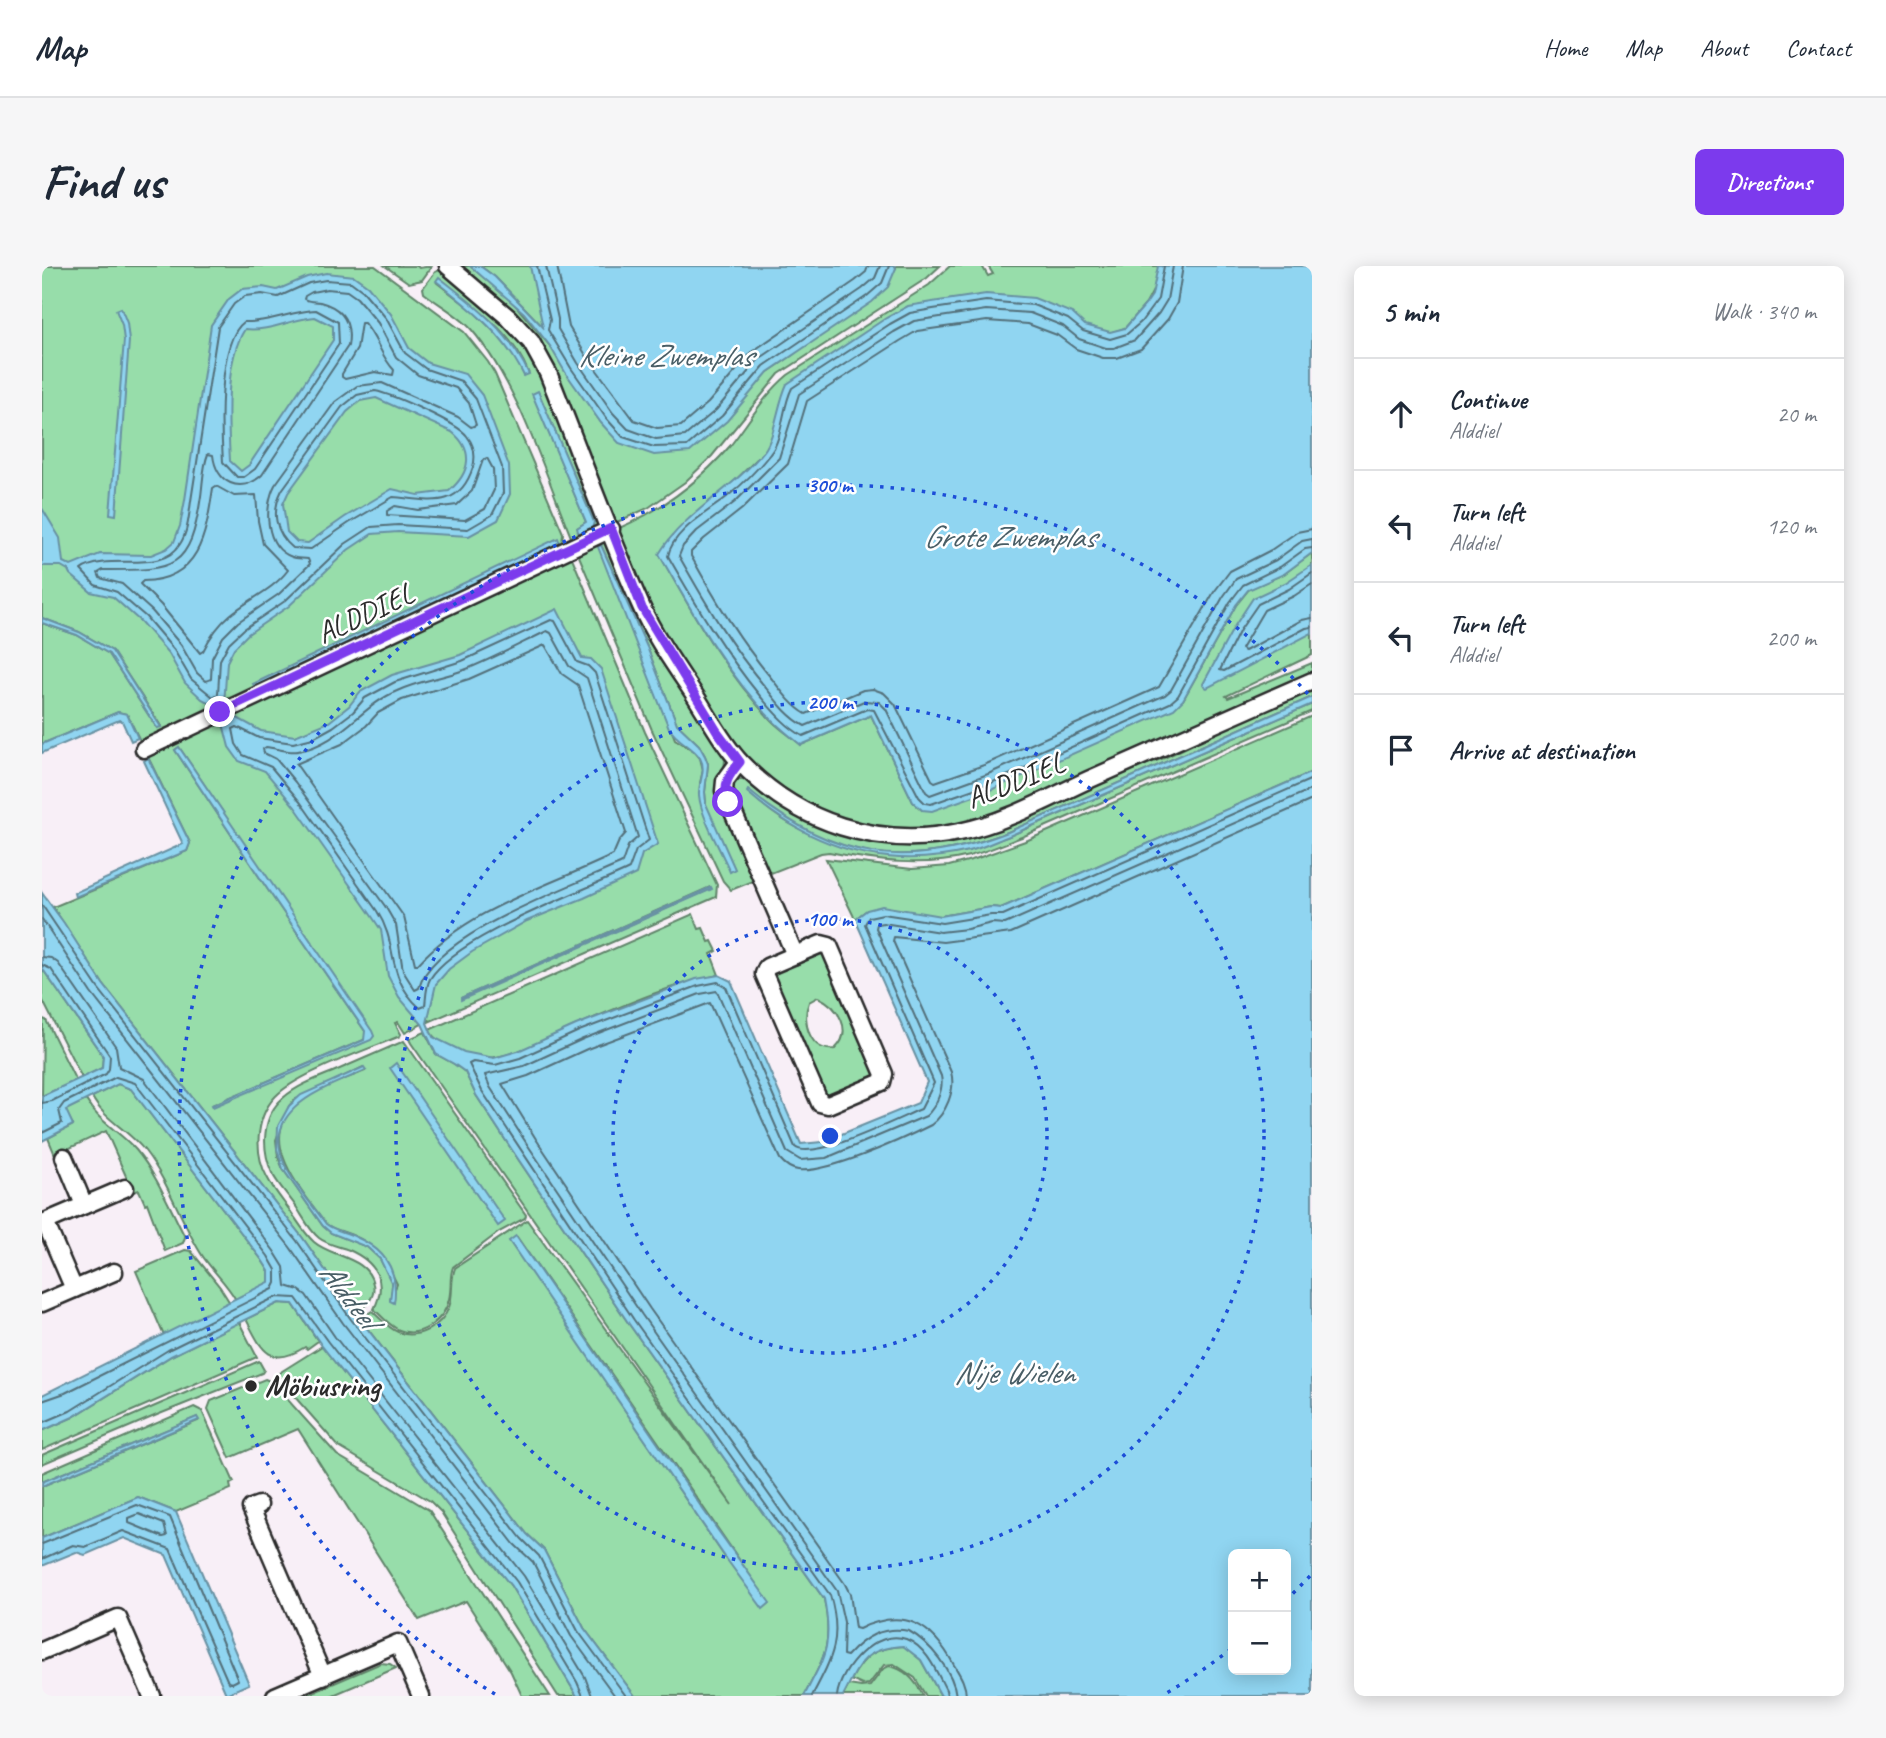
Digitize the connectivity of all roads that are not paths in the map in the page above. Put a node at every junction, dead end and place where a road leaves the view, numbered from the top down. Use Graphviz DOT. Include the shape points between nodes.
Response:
graph roads {
  1 [pos="448,266"];
  2 [pos="611,528"];
  3 [pos="1312,681"];
  4 [pos="144,749"];
  5 [pos="740,762"];
  6 [pos="794,956"];
  7 [pos="64,1157"];
  8 [pos="125,1188"];
  9 [pos="84,1205"];
  10 [pos="114,1272"];
  11 [pos="74,1289"];
  12 [pos="42,1303"];
  13 [pos="259,1505"];
  14 [pos="42,1651"];
  15 [pos="323,1676"];
  16 [pos="152,1696"];
  17 [pos="275,1696"];
  18 [pos="421,1696"];
  1 -- 2 [label="street, ALDDIEL" via="531,342"];
  2 -- 4 [label="street, ALDDIEL"];
  2 -- 5 [label="street, ALDDIEL" via="642,608"];
  3 -- 5 [label="street, ALDDIEL" via="1017,811 963,832 933,837 867,835 824,821 771,790"];
  5 -- 6 [label="street" via="724,792"];
  6 -- 6 [label="street" via="767,967 764,974 820,1103 828,1105 882,1082 884,1074 828,946 821,944"];
  7 -- 9 [label="street"];
  8 -- 9 [label="street"];
  9 -- 11 [label="street" via="45,1222"];
  10 -- 11 [label="street"];
  11 -- 12 [label="street"];
  13 -- 15 [label="street" via="251,1508"];
  14 -- 16 [label="street" via="118,1618"];
  15 -- 17 [label="street"];
  15 -- 18 [label="street" via="398,1643"];
}
